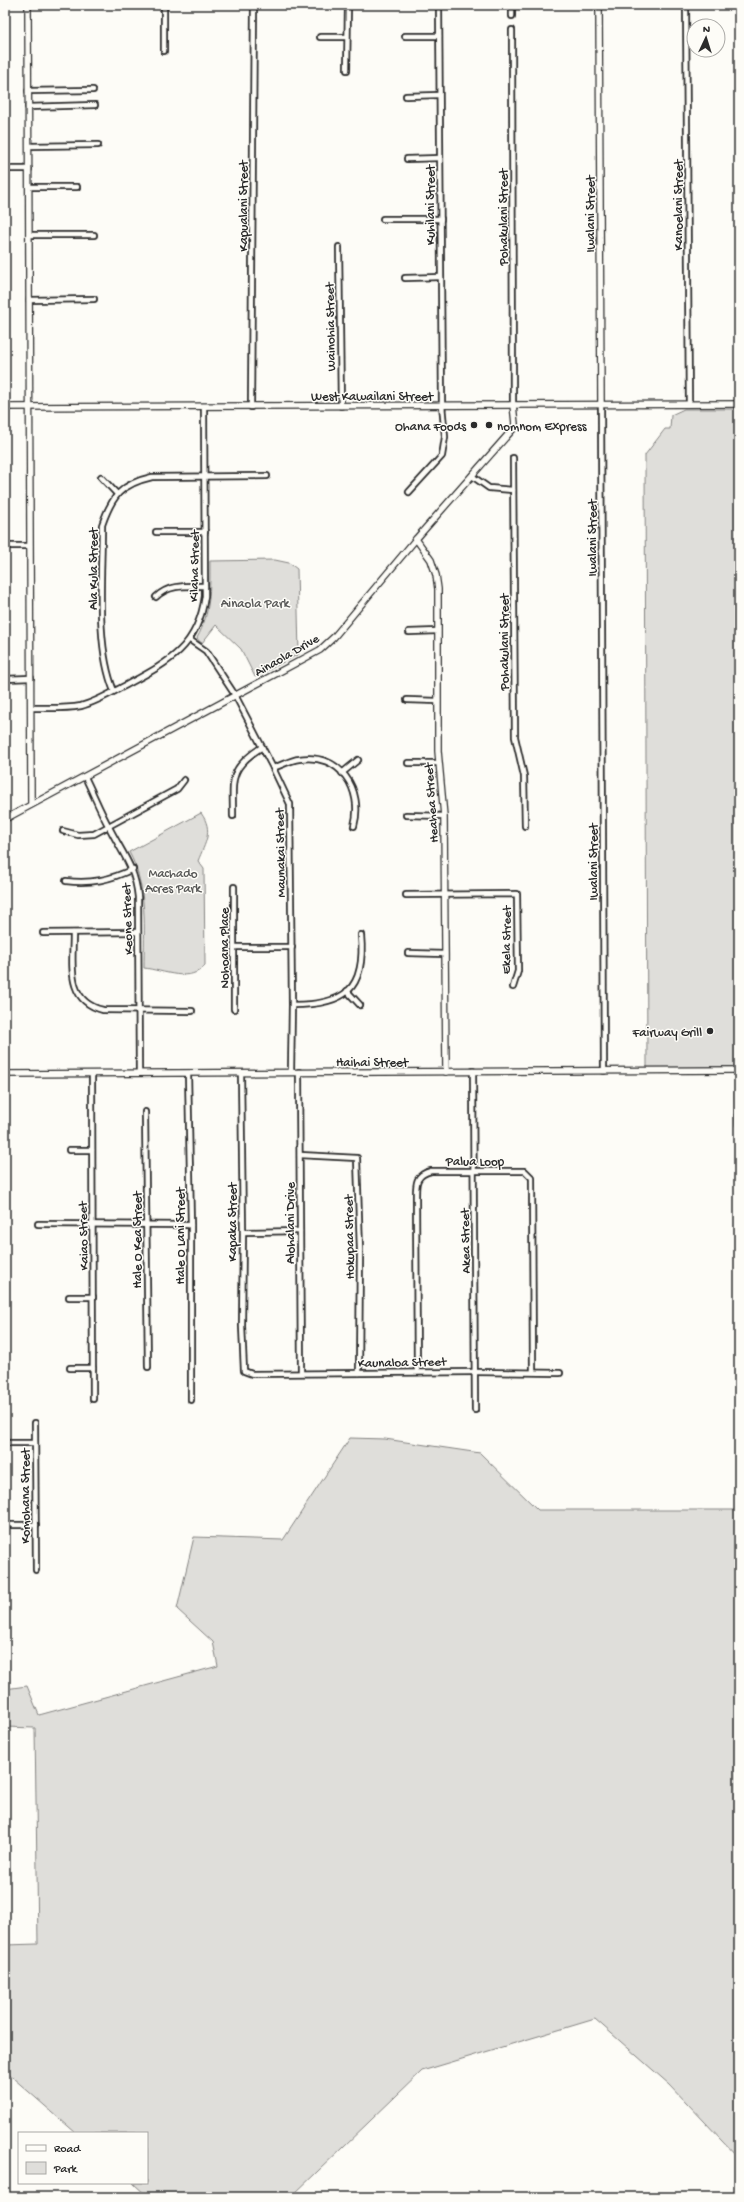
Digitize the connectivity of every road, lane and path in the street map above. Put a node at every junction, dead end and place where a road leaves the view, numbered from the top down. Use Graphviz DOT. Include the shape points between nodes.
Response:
graph roads {
  1 [pos="28,5"];
  2 [pos="164,5"];
  3 [pos="254,5"];
  4 [pos="348,5"];
  5 [pos="439,5"];
  6 [pos="512,5"];
  7 [pos="599,5"];
  8 [pos="686,5"];
  9 [pos="512,16"];
  10 [pos="512,30"];
  11 [pos="405,36"];
  12 [pos="439,36"];
  13 [pos="320,37"];
  14 [pos="347,37"];
  15 [pos="164,51"];
  16 [pos="348,70"];
  17 [pos="28,90"];
  18 [pos="92,90"];
  19 [pos="406,96"];
  20 [pos="439,96"];
  21 [pos="96,106"];
  22 [pos="28,107"];
  23 [pos="98,145"];
  24 [pos="29,146"];
  25 [pos="440,158"];
  26 [pos="407,159"];
  27 [pos="5,168"];
  28 [pos="29,169"];
  29 [pos="29,187"];
  30 [pos="77,187"];
  31 [pos="383,219"];
  32 [pos="441,219"];
  33 [pos="29,235"];
  34 [pos="94,235"];
  35 [pos="339,247"];
  36 [pos="441,277"];
  37 [pos="405,278"];
  38 [pos="94,299"];
  39 [pos="29,300"];
  40 [pos="689,404"];
  41 [pos="739,404"];
  42 [pos="442,405"];
  43 [pos="513,405"];
  44 [pos="601,405"];
  45 [pos="251,406"];
  46 [pos="341,406"];
  47 [pos="5,407"];
  48 [pos="204,407"];
  49 [pos="30,408"];
  50 [pos="513,458"];
  51 [pos="267,476"];
  52 [pos="472,476"];
  53 [pos="101,477"];
  54 [pos="205,477"];
  55 [pos="513,490"];
  56 [pos="409,492"];
  57 [pos="117,494"];
  58 [pos="156,532"];
  59 [pos="205,532"];
  60 [pos="416,539"];
  61 [pos="5,546"];
  62 [pos="30,546"];
  63 [pos="205,586"];
  64 [pos="156,597"];
  65 [pos="438,631"];
  66 [pos="409,632"];
  67 [pos="190,640"];
  68 [pos="31,678"];
  69 [pos="5,679"];
  70 [pos="114,691"];
  71 [pos="235,696"];
  72 [pos="407,700"];
  73 [pos="438,701"];
  74 [pos="32,708"];
  75 [pos="262,747"];
  76 [pos="358,760"];
  77 [pos="408,763"];
  78 [pos="438,763"];
  79 [pos="273,768"];
  80 [pos="342,773"];
  81 [pos="85,776"];
  82 [pos="184,780"];
  83 [pos="31,803"];
  84 [pos="406,815"];
  85 [pos="233,816"];
  86 [pos="444,816"];
  87 [pos="5,819"];
  88 [pos="354,826"];
  89 [pos="525,826"];
  90 [pos="109,827"];
  91 [pos="63,831"];
  92 [pos="133,869"];
  93 [pos="66,881"];
  94 [pos="234,887"];
  95 [pos="445,894"];
  96 [pos="406,895"];
  97 [pos="138,932"];
  98 [pos="43,933"];
  99 [pos="73,933"];
  100 [pos="361,935"];
  101 [pos="234,947"];
  102 [pos="292,947"];
  103 [pos="408,953"];
  104 [pos="445,954"];
  105 [pos="513,987"];
  106 [pos="348,991"];
  107 [pos="292,1005"];
  108 [pos="360,1005"];
  109 [pos="234,1009"];
  110 [pos="138,1011"];
  111 [pos="192,1011"];
  112 [pos="739,1070"];
  113 [pos="604,1071"];
  114 [pos="291,1072"];
  115 [pos="299,1072"];
  116 [pos="446,1072"];
  117 [pos="472,1072"];
  118 [pos="139,1073"];
  119 [pos="188,1073"];
  120 [pos="241,1073"];
  121 [pos="5,1074"];
  122 [pos="92,1074"];
  123 [pos="145,1112"];
  124 [pos="739,1124"];
  125 [pos="69,1150"];
  126 [pos="92,1150"];
  127 [pos="300,1155"];
  128 [pos="474,1171"];
  129 [pos="38,1224"];
  130 [pos="93,1224"];
  131 [pos="147,1224"];
  132 [pos="191,1226"];
  133 [pos="300,1231"];
  134 [pos="243,1232"];
  135 [pos="69,1297"];
  136 [pos="93,1297"];
  137 [pos="148,1367"];
  138 [pos="70,1368"];
  139 [pos="93,1368"];
  140 [pos="244,1371"];
  141 [pos="416,1372"];
  142 [pos="475,1372"];
  143 [pos="533,1372"];
  144 [pos="301,1373"];
  145 [pos="359,1373"];
  146 [pos="560,1373"];
  147 [pos="93,1399"];
  148 [pos="190,1400"];
  149 [pos="475,1410"];
  150 [pos="35,1422"];
  151 [pos="5,1443"];
  152 [pos="35,1443"];
  153 [pos="5,1525"];
  154 [pos="36,1525"];
  155 [pos="36,1570"];
  1 -- 17 [label="street"];
  2 -- 15 [label="street"];
  3 -- 45 [label="street, Kapualani Street"];
  4 -- 14 [label="street"];
  5 -- 12 [label="street, Kuhilani Street"];
  6 -- 9 [label="street"];
  7 -- 44 [label="street, Iwalani Street"];
  8 -- 40 [label="street, Kanoelani Street"];
  10 -- 43 [label="street, Pohakulani Street"];
  11 -- 12 [label="street"];
  12 -- 20 [label="street, Kuhilani Street"];
  13 -- 14 [label="street"];
  14 -- 16 [label="street"];
  17 -- 18 [label="street"];
  17 -- 22 [label="street"];
  19 -- 20 [label="street"];
  20 -- 25 [label="street, Kuhilani Street"];
  21 -- 22 [label="street"];
  22 -- 24 [label="street"];
  23 -- 24 [label="street"];
  24 -- 28 [label="street"];
  25 -- 26 [label="street"];
  25 -- 32 [label="street, Kuhilani Street"];
  27 -- 28 [label="street"];
  28 -- 29 [label="street"];
  29 -- 30 [label="street"];
  29 -- 33 [label="street"];
  31 -- 32 [label="street"];
  32 -- 36 [label="street, Kuhilani Street"];
  33 -- 34 [label="street"];
  33 -- 39 [label="street"];
  35 -- 46 [label="street, Wainohia Street"];
  36 -- 37 [label="street"];
  36 -- 42 [label="street, Kuhilani Street"];
  38 -- 39 [label="street"];
  39 -- 49 [label="street"];
  40 -- 41 [label="street, West Kawailani Street"];
  40 -- 44 [label="street, West Kawailani Street"];
  42 -- 43 [label="street, West Kawailani Street"];
  42 -- 46 [label="street, West Kawailani Street"];
  42 -- 56 [label="street, Kuhilani Street" via="445,437 442,456"];
  43 -- 44 [label="street, West Kawailani Street"];
  43 -- 52 [label="street, Ainaola Drive" via="513,429"];
  44 -- 113 [label="street, Iwalani Street"];
  45 -- 46 [label="street, West Kawailani Street"];
  45 -- 48 [label="street, West Kawailani Street"];
  47 -- 49 [label="street, West Kawailani Street"];
  48 -- 49 [label="street, West Kawailani Street"];
  48 -- 54 [label="street, Kilaha Street"];
  49 -- 62 [label="street"];
  50 -- 55 [label="street, Pohakulani Street"];
  51 -- 54 [label="street, Ala Kula Street"];
  52 -- 55 [label="street" via="489,488"];
  52 -- 60 [label="street, Ainaola Drive"];
  53 -- 57 [label="street"];
  54 -- 57 [label="street, Ala Kula Street" via="152,477 137,481"];
  54 -- 59 [label="street, Kilaha Street"];
  55 -- 89 [label="street, Pohakulani Street" via="515,737 524,776"];
  57 -- 70 [label="street, Ala Kula Street" via="108,506 102,525 102,650"];
  58 -- 59 [label="street"];
  59 -- 63 [label="street, Kilaha Street"];
  60 -- 65 [label="street, Heahea Street" via="435,569 438,589"];
  60 -- 71 [label="street, Ainaola Drive" via="334,638 320,650"];
  61 -- 62 [label="street"];
  62 -- 68 [label="street"];
  63 -- 64 [label="street" via="173,587 163,590"];
  63 -- 67 [label="street, Kilaha Street" via="203,612"];
  65 -- 66 [label="street"];
  65 -- 73 [label="street, Heahea Street"];
  67 -- 70 [label="street, Kilaha Street" via="179,653 164,664"];
  67 -- 71 [label="street, Maunakai Street" via="206,651"];
  68 -- 69 [label="street"];
  68 -- 74 [label="street"];
  70 -- 74 [label="street, Kilaha Street" via="82,705"];
  71 -- 75 [label="street, Maunakai Street"];
  71 -- 81 [label="street, Ainaola Drive"];
  72 -- 73 [label="street"];
  73 -- 78 [label="street, Heahea Street"];
  74 -- 83 [label="street"];
  75 -- 79 [label="street, Maunakai Street"];
  75 -- 85 [label="street" via="242,762 234,774"];
  76 -- 80 [label="street"];
  77 -- 78 [label="street"];
  78 -- 86 [label="street, Heahea Street"];
  79 -- 80 [label="street" via="300,758 324,761"];
  79 -- 102 [label="street, Maunakai Street" via="287,795 291,814"];
  80 -- 88 [label="street" via="357,797 358,811"];
  81 -- 83 [label="street, Ainaola Drive"];
  81 -- 90 [label="street, Keone Street"];
  82 -- 90 [label="street" via="177,789"];
  83 -- 87 [label="street, Ainaola Drive"];
  84 -- 86 [label="street"];
  86 -- 95 [label="street, Heahea Street"];
  90 -- 91 [label="street" via="86,835"];
  90 -- 92 [label="street, Keone Street"];
  92 -- 93 [label="street" via="97,882"];
  92 -- 97 [label="street, Keone Street" via="138,897"];
  94 -- 101 [label="street, Nohoana Place"];
  95 -- 96 [label="street"];
  95 -- 104 [label="street, Heahea Street"];
  95 -- 105 [label="street, Ekela Street" via="517,894 518,971"];
  97 -- 99 [label="street"];
  97 -- 110 [label="street, Keone Street"];
  98 -- 99 [label="street"];
  99 -- 110 [label="street" via="73,980 81,998 91,1006 103,1010"];
  100 -- 106 [label="street" via="362,968"];
  101 -- 102 [label="street"];
  101 -- 109 [label="street, Nohoana Place"];
  102 -- 107 [label="street, Maunakai Street"];
  103 -- 104 [label="street"];
  104 -- 116 [label="street, Heahea Street"];
  106 -- 107 [label="street" via="323,1004"];
  106 -- 108 [label="street"];
  107 -- 114 [label="street, Maunakai Street"];
  110 -- 111 [label="street"];
  110 -- 118 [label="street, Keone Street"];
  112 -- 113 [label="street, Haihai Street"];
  112 -- 124 [label="street"];
  113 -- 117 [label="street, Haihai Street"];
  114 -- 115 [label="street, Haihai Street"];
  114 -- 120 [label="street, Haihai Street"];
  115 -- 116 [label="street, Haihai Street"];
  115 -- 127 [label="street, Alohalani Drive"];
  116 -- 117 [label="street, Haihai Street"];
  117 -- 128 [label="street, Akea Street"];
  118 -- 119 [label="street, Haihai Street"];
  118 -- 122 [label="street, Haihai Street"];
  119 -- 120 [label="street, Haihai Street"];
  119 -- 132 [label="street, Hale O Lani Street"];
  120 -- 134 [label="street, Kapaka Street"];
  121 -- 122 [label="street, Haihai Street"];
  122 -- 126 [label="street, Kaiao Street"];
  123 -- 131 [label="street, Hale O Kea Street"];
  125 -- 126 [label="street"];
  126 -- 130 [label="street, Kaiao Street"];
  127 -- 133 [label="street, Alohalani Drive"];
  127 -- 145 [label="street, Hokupaa Street" via="357,1158 360,1250"];
  128 -- 141 [label="street, Palua Loop" via="431,1171 422,1173 416,1182"];
  128 -- 142 [label="street, Akea Street"];
  128 -- 143 [label="street, Palua Loop" via="525,1171 532,1178"];
  129 -- 130 [label="street"];
  130 -- 131 [label="street"];
  130 -- 136 [label="street, Kaiao Street"];
  131 -- 132 [label="street"];
  131 -- 137 [label="street, Hale O Kea Street"];
  132 -- 148 [label="street, Hale O Lani Street"];
  133 -- 134 [label="street"];
  133 -- 144 [label="street, Alohalani Drive"];
  134 -- 140 [label="street, Kapaka Street"];
  135 -- 136 [label="street"];
  136 -- 139 [label="street, Kaiao Street"];
  138 -- 139 [label="street"];
  139 -- 147 [label="street, Kaiao Street"];
  140 -- 144 [label="street, Kaunaloa Street" via="252,1374"];
  141 -- 142 [label="street, Kaunaloa Street"];
  141 -- 145 [label="street, Kaunaloa Street"];
  142 -- 143 [label="street, Kaunaloa Street"];
  142 -- 149 [label="street, Akea Street"];
  143 -- 146 [label="street, Kaunaloa Street"];
  144 -- 145 [label="street, Kaunaloa Street"];
  150 -- 152 [label="street, Komohana Street"];
  151 -- 152 [label="street"];
  152 -- 154 [label="street, Komohana Street"];
  153 -- 154 [label="street"];
  154 -- 155 [label="street, Komohana Street"];
}
